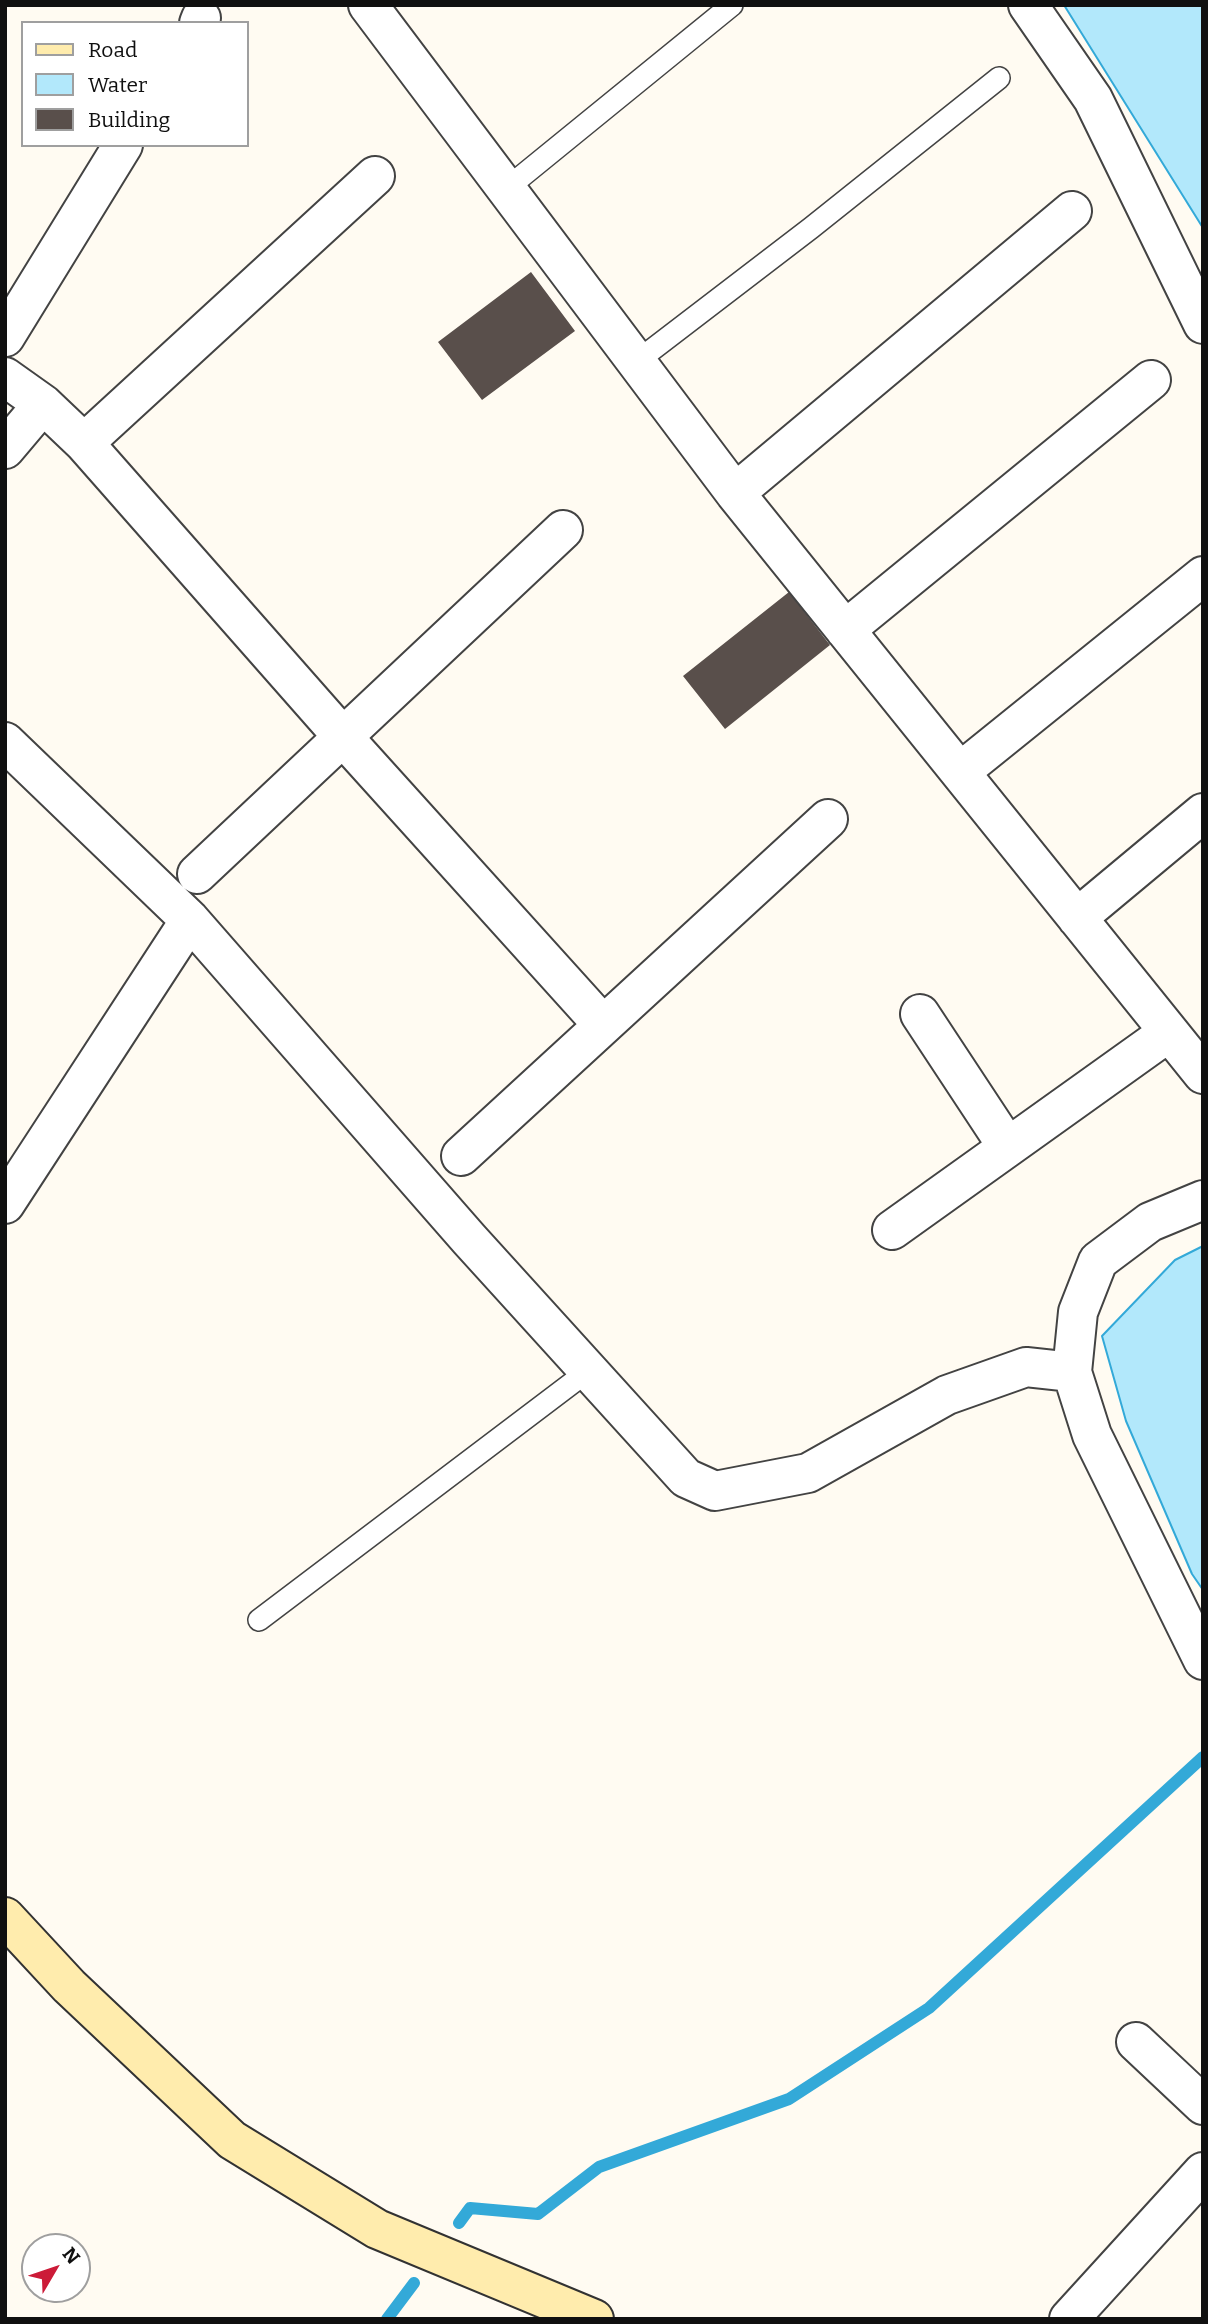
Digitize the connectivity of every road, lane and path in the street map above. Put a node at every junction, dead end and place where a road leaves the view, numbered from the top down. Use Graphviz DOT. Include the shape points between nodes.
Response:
graph roads {
  1 [pos="368,5"];
  2 [pos="733,5"];
  3 [pos="1028,5"];
  4 [pos="999,78"];
  5 [pos="122,147"];
  6 [pos="375,176"];
  7 [pos="506,188"];
  8 [pos="1072,211"];
  9 [pos="1203,324"];
  10 [pos="5,337"];
  11 [pos="636,362"];
  12 [pos="5,377"];
  13 [pos="1152,380"];
  14 [pos="43,404"];
  15 [pos="84,443"];
  16 [pos="5,449"];
  17 [pos="735,493"];
  18 [pos="563,530"];
  19 [pos="1203,576"];
  20 [pos="845,630"];
  21 [pos="343,737"];
  22 [pos="5,742"];
  23 [pos="960,772"];
  24 [pos="1203,813"];
  25 [pos="828,819"];
  26 [pos="197,874"];
  27 [pos="1077,918"];
  28 [pos="190,920"];
  29 [pos="920,1014"];
  30 [pos="603,1025"];
  31 [pos="1191,1053"];
  32 [pos="1007,1146"];
  33 [pos="461,1156"];
  34 [pos="1203,1200"];
  35 [pos="5,1204"];
  36 [pos="892,1230"];
  37 [pos="589,1371"];
  38 [pos="1072,1372"];
  39 [pos="259,1620"];
  40 [pos="1203,1660"];
  41 [pos="5,1917"];
  42 [pos="1136,2042"];
  43 [pos="1203,2105"];
  44 [pos="1203,2172"];
  45 [pos="594,2319"];
  46 [pos="1069,2319"];
  1 -- 7 [label="street"];
  2 -- 7 [label="lane"];
  3 -- 9 [label="street" via="1093,99"];
  4 -- 11 [label="lane"];
  5 -- 10 [label="street"];
  6 -- 15 [label="street"];
  7 -- 11 [label="street"];
  8 -- 17 [label="street"];
  11 -- 17 [label="street"];
  12 -- 14 [label="street"];
  13 -- 20 [label="street"];
  14 -- 15 [label="street"];
  14 -- 16 [label="street"];
  15 -- 21 [label="street"];
  17 -- 20 [label="street"];
  18 -- 21 [label="street"];
  19 -- 23 [label="street"];
  20 -- 23 [label="street"];
  21 -- 26 [label="street"];
  21 -- 30 [label="street"];
  22 -- 28 [label="street"];
  23 -- 27 [label="street"];
  24 -- 27 [label="street"];
  25 -- 30 [label="street"];
  27 -- 31 [label="street"];
  28 -- 35 [label="street"];
  28 -- 37 [label="street"];
  29 -- 32 [label="street"];
  30 -- 33 [label="street"];
  31 -- 32 [label="street"];
  32 -- 36 [label="street"];
  34 -- 38 [label="street" via="1150,1222 1098,1261 1078,1312"];
  37 -- 38 [label="street" via="685,1478 715,1491 808,1472 947,1395 1026,1367"];
  37 -- 39 [label="lane"];
  38 -- 40 [label="street" via="1092,1435"];
  41 -- 45 [label="main road" via="69,1986 232,2140 377,2229"];
  42 -- 43 [label="street"];
  44 -- 46 [label="street"];
}
